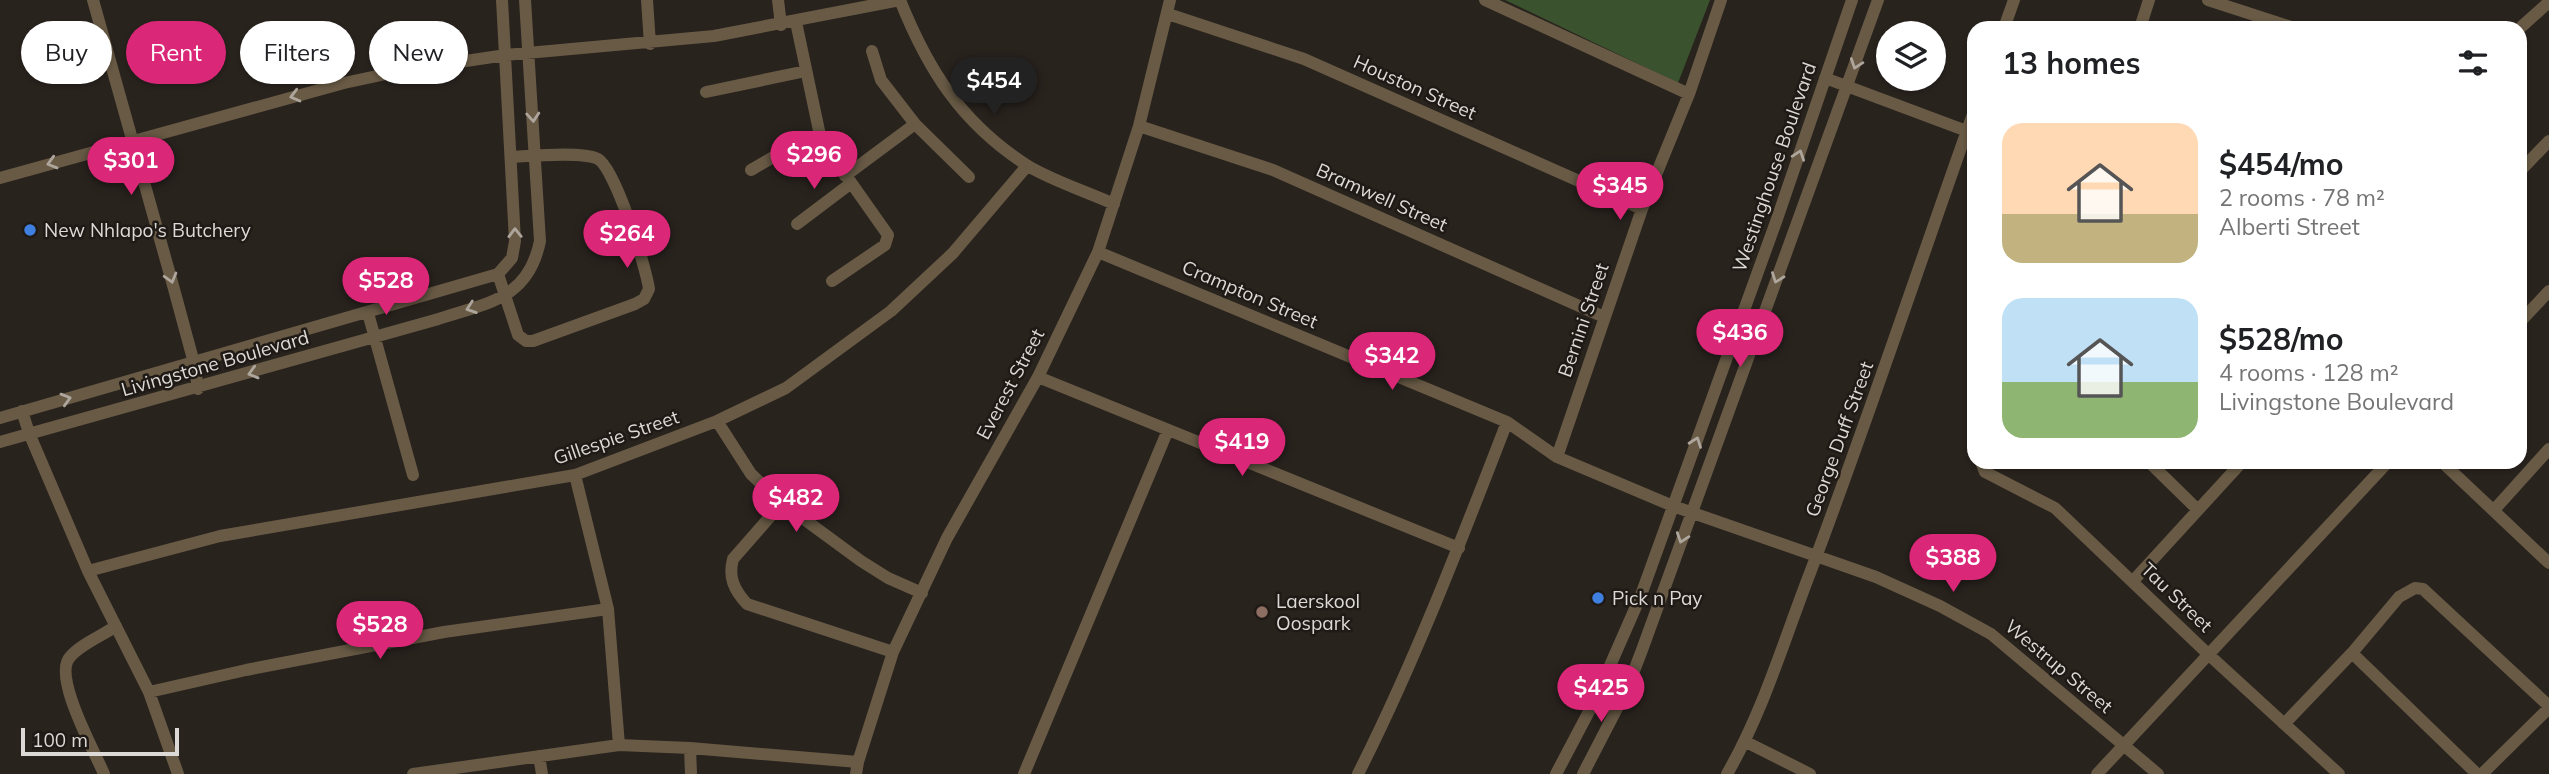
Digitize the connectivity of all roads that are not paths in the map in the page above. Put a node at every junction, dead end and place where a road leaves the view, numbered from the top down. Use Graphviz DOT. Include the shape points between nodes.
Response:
graph roads {
  1 [pos="93,0"];
  2 [pos="502,0"];
  3 [pos="525,0"];
  4 [pos="647,0"];
  5 [pos="778,0"];
  6 [pos="900,0"];
  7 [pos="1170,0"];
  8 [pos="1485,0"];
  9 [pos="1721,0"];
  10 [pos="1852,0"];
  11 [pos="1878,0"];
  12 [pos="2014,0"];
  13 [pos="2149,0"];
  14 [pos="2208,0"];
  15 [pos="2549,2"];
  16 [pos="1168,14"];
  17 [pos="2006,21"];
  18 [pos="2142,21"];
  19 [pos="2272,21"];
  20 [pos="796,22"];
  21 [pos="2527,22"];
  22 [pos="781,25"];
  23 [pos="650,44"];
  24 [pos="873,51"];
  25 [pos="528,53"];
  26 [pos="506,55"];
  27 [pos="806,71"];
  28 [pos="1825,78"];
  29 [pos="1848,87"];
  30 [pos="706,92"];
  31 [pos="1689,94"];
  32 [pos="915,124"];
  33 [pos="1139,126"];
  34 [pos="1967,131"];
  35 [pos="133,140"];
  36 [pos="821,140"];
  37 [pos="1967,140"];
  38 [pos="2549,141"];
  39 [pos="536,156"];
  40 [pos="512,157"];
  41 [pos="2527,164"];
  42 [pos="1027,166"];
  43 [pos="751,170"];
  44 [pos="969,177"];
  45 [pos="0,178"];
  46 [pos="848,180"];
  47 [pos="1114,204"];
  48 [pos="1642,209"];
  49 [pos="797,224"];
  50 [pos="1098,252"];
  51 [pos="498,274"];
  52 [pos="832,281"];
  53 [pos="2549,291"];
  54 [pos="505,296"];
  55 [pos="368,313"];
  56 [pos="2527,314"];
  57 [pos="1604,317"];
  58 [pos="374,338"];
  59 [pos="194,363"];
  60 [pos="1038,377"];
  61 [pos="198,388"];
  62 [pos="22,411"];
  63 [pos="0,418"];
  64 [pos="717,421"];
  65 [pos="1507,422"];
  66 [pos="1168,430"];
  67 [pos="29,433"];
  68 [pos="0,442"];
  69 [pos="2549,449"];
  70 [pos="1557,457"];
  71 [pos="1984,469"];
  72 [pos="2156,469"];
  73 [pos="2236,469"];
  74 [pos="2381,469"];
  75 [pos="2450,469"];
  76 [pos="413,475"];
  77 [pos="575,475"];
  78 [pos="782,503"];
  79 [pos="1673,506"];
  80 [pos="2198,510"];
  81 [pos="2494,510"];
  82 [pos="1690,512"];
  83 [pos="1459,548"];
  84 [pos="1816,558"];
  85 [pos="2549,563"];
  86 [pos="88,570"];
  87 [pos="2133,582"];
  88 [pos="922,593"];
  89 [pos="608,609"];
  90 [pos="116,626"];
  91 [pos="893,652"];
  92 [pos="2352,653"];
  93 [pos="2208,654"];
  94 [pos="149,692"];
  95 [pos="2549,707"];
  96 [pos="2284,724"];
  97 [pos="1746,742"];
  98 [pos="2123,744"];
  99 [pos="619,745"];
  100 [pos="690,748"];
  101 [pos="539,756"];
  102 [pos="857,768"];
  103 [pos="104,774"];
  104 [pos="178,774"];
  105 [pos="413,774"];
  106 [pos="542,774"];
  107 [pos="691,774"];
  108 [pos="1024,774"];
  109 [pos="1358,774"];
  110 [pos="1556,774"];
  111 [pos="1583,774"];
  112 [pos="1727,774"];
  113 [pos="1810,774"];
  114 [pos="2097,774"];
  115 [pos="2158,774"];
  116 [pos="2339,774"];
  117 [pos="2480,774"];
  1 -- 35 [label="street"];
  2 -- 26 [label="street"];
  3 -- 25 [label="street, Livingstone Boulevard"];
  4 -- 23 [label="street"];
  5 -- 22 [label="street"];
  6 -- 20 [label="street"];
  6 -- 42 [label="street" via="923,54 950,97"];
  7 -- 16 [label="street, Everest Street"];
  8 -- 31 [label="street"];
  9 -- 31 [label="street, Bernini Street"];
  10 -- 28 [label="street, Westinghouse Boulevard"];
  11 -- 29 [label="street, Westinghouse Boulevard, one-way"];
  12 -- 17 [label="street"];
  13 -- 18 [label="street"];
  14 -- 19 [label="street"];
  15 -- 21 [label="street"];
  16 -- 33 [label="street, Everest Street"];
  16 -- 48 [label="street, Houston Street" via="1304,59"];
  20 -- 22 [label="street"];
  20 -- 27 [label="street"];
  22 -- 23 [label="street"];
  23 -- 25 [label="street"];
  24 -- 32 [label="street" via="881,80"];
  25 -- 26 [label="street"];
  25 -- 39 [label="street, Livingstone Boulevard, one-way"];
  26 -- 35 [label="street, one-way" via="344,83"];
  26 -- 40 [label="street"];
  27 -- 30 [label="street"];
  27 -- 36 [label="street"];
  28 -- 29 [label="street"];
  79 -- 28 [label="street, Westinghouse Boulevard, one-way"];
  29 -- 34 [label="street"];
  29 -- 82 [label="street, Westinghouse Boulevard, one-way"];
  31 -- 48 [label="street, Bernini Street"];
  32 -- 44 [label="street"];
  32 -- 46 [label="street"];
  33 -- 47 [label="street, Everest Street"];
  33 -- 57 [label="street, Bramwell Street" via="1273,170"];
  35 -- 45 [label="street, one-way"];
  35 -- 59 [label="street, one-way"];
  36 -- 43 [label="street" via="787,149"];
  36 -- 46 [label="street"];
  37 -- 84 [label="street, George Duff Street"];
  38 -- 41 [label="street"];
  39 -- 40 [label="street"];
  39 -- 54 [label="street, Livingstone Boulevard" via="540,241 529,273"];
  39 -- 54 [label="street" via="594,157 608,167 649,289 635,304 533,341 518,335"];
  51 -- 40 [label="street, one-way" via="515,251"];
  42 -- 47 [label="street"];
  42 -- 64 [label="street, Gillespie Street" via="953,253 891,311 786,388"];
  46 -- 49 [label="street"];
  46 -- 52 [label="street" via="888,239"];
  47 -- 50 [label="street, Everest Street"];
  48 -- 57 [label="street, Bernini Street"];
  50 -- 60 [label="street, Everest Street"];
  50 -- 65 [label="street, Crampton Street"];
  51 -- 54 [label="street"];
  51 -- 55 [label="street, Livingstone Boulevard"];
  53 -- 56 [label="street"];
  54 -- 58 [label="street, Livingstone Boulevard, one-way"];
  55 -- 58 [label="street"];
  55 -- 59 [label="street, Livingstone Boulevard"];
  57 -- 70 [label="street, Bernini Street"];
  58 -- 61 [label="street, Livingstone Boulevard, one-way"];
  58 -- 76 [label="street"];
  59 -- 61 [label="street"];
  62 -- 59 [label="street, Livingstone Boulevard, one-way"];
  60 -- 66 [label="street"];
  60 -- 88 [label="street, Everest Street" via="947,538"];
  61 -- 67 [label="street, Livingstone Boulevard"];
  62 -- 63 [label="street, Livingstone Boulevard"];
  62 -- 67 [label="street"];
  64 -- 77 [label="street, Gillespie Street"];
  64 -- 78 [label="street" via="741,462"];
  65 -- 70 [label="street, Crampton Street"];
  65 -- 83 [label="street"];
  66 -- 83 [label="street"];
  66 -- 108 [label="street"];
  67 -- 68 [label="street, Livingstone Boulevard"];
  67 -- 86 [label="street"];
  69 -- 81 [label="street"];
  70 -- 79 [label="street, Crampton Street"];
  71 -- 87 [label="street, Tau Street" via="2055,508"];
  72 -- 80 [label="street"];
  73 -- 80 [label="street"];
  74 -- 93 [label="street"];
  75 -- 81 [label="street"];
  77 -- 86 [label="street, Gillespie Street" via="220,536"];
  77 -- 89 [label="street"];
  78 -- 88 [label="street" via="861,561"];
  78 -- 91 [label="street" via="733,559 730,569 738,594 747,604"];
  79 -- 82 [label="street, Crampton Street"];
  79 -- 110 [label="street, Westinghouse Boulevard" via="1614,658"];
  80 -- 87 [label="street"];
  81 -- 85 [label="street"];
  82 -- 84 [label="street, Westrup Street"];
  82 -- 111 [label="street, Westinghouse Boulevard, one-way" via="1627,689"];
  83 -- 109 [label="street"];
  84 -- 97 [label="street, George Duff Street"];
  84 -- 98 [label="street, Westrup Street" via="1876,578 1969,620"];
  86 -- 90 [label="street"];
  87 -- 93 [label="street, Tau Street"];
  88 -- 91 [label="street, Everest Street"];
  89 -- 94 [label="street" via="444,632"];
  89 -- 99 [label="street"];
  90 -- 94 [label="street"];
  90 -- 103 [label="street" via="70,656 64,671 71,699"];
  91 -- 102 [label="street, Everest Street"];
  92 -- 95 [label="street" via="2399,597 2414,588 2423,589"];
  92 -- 96 [label="street"];
  92 -- 117 [label="street"];
  93 -- 96 [label="street, Tau Street"];
  93 -- 98 [label="street"];
  94 -- 104 [label="street"];
  95 -- 117 [label="street"];
  96 -- 116 [label="street, Tau Street"];
  97 -- 112 [label="street, George Duff Street"];
  97 -- 113 [label="street"];
  98 -- 114 [label="street"];
  98 -- 115 [label="street, Westrup Street"];
  99 -- 100 [label="street"];
  99 -- 101 [label="street"];
  100 -- 102 [label="street"];
  100 -- 107 [label="street"];
  101 -- 105 [label="street"];
  101 -- 106 [label="street"];
}
